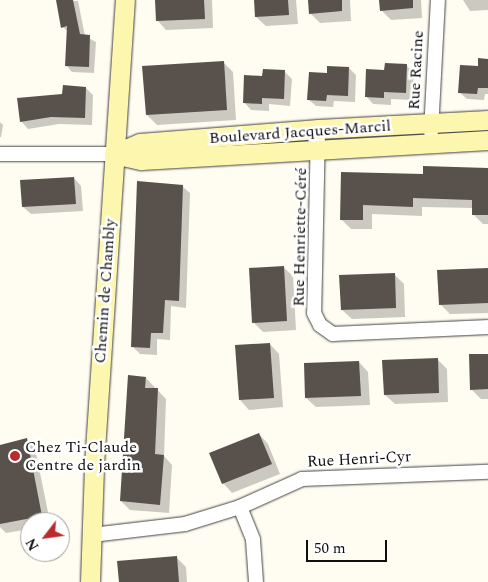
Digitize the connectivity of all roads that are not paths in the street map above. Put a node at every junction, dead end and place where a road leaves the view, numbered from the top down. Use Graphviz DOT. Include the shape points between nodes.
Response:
graph roads {
  1 [pos="125,0"];
  2 [pos="438,0"];
  3 [pos="488,120"];
  4 [pos="431,123"];
  5 [pos="318,128"];
  6 [pos="488,140"];
  7 [pos="432,142"];
  8 [pos="319,148"];
  9 [pos="0,154"];
  10 [pos="114,154"];
  11 [pos="488,327"];
  12 [pos="488,472"];
  13 [pos="240,507"];
  14 [pos="92,535"];
  15 [pos="90,582"];
  16 [pos="256,582"];
  1 -- 10 [label="street, Chemin de Chambly" via="119,126"];
  2 -- 4 [label="street, Rue Racine"];
  3 -- 4 [label="street, Boulevard Jacques-Marcil"];
  4 -- 5 [label="street, Boulevard Jacques-Marcil"];
  4 -- 7 [label="street, Rue Racine"];
  5 -- 8 [label="street, Rue Henriette-Céré"];
  5 -- 10 [label="street, Boulevard Jacques-Marcil" via="140,143"];
  6 -- 7 [label="street, Boulevard Jacques-Marcil"];
  7 -- 8 [label="street, Boulevard Jacques-Marcil"];
  8 -- 10 [label="street, Boulevard Jacques-Marcil" via="142,160"];
  8 -- 11 [label="street, Rue Henriette-Céré" via="314,313 320,325 333,334"];
  9 -- 10 [label="street, Boulevard Jacques-Marcil"];
  10 -- 14 [label="street, Chemin de Chambly"];
  12 -- 13 [label="street, Rue Henri-Cyr" via="302,479"];
  13 -- 14 [label="street, Rue Henri-Cyr" via="186,524"];
  13 -- 16 [label="street" via="253,540"];
  14 -- 15 [label="street, Chemin de Chambly"];
}
